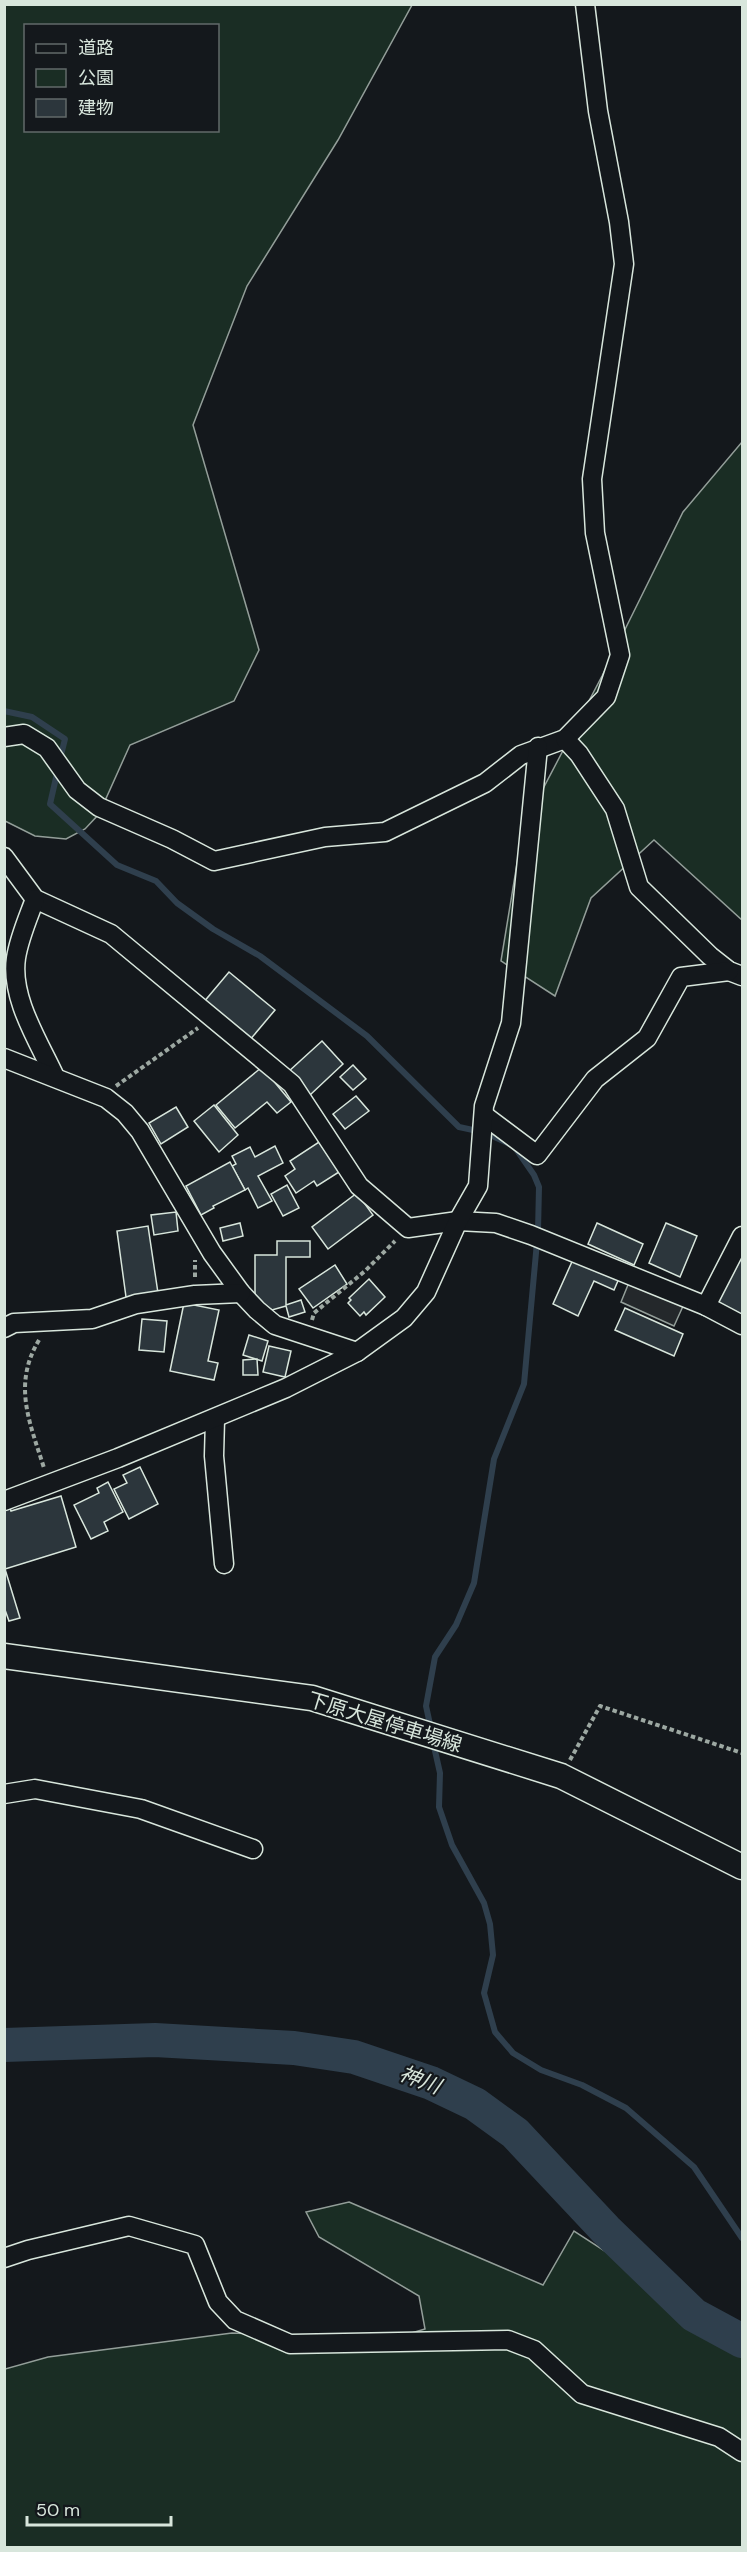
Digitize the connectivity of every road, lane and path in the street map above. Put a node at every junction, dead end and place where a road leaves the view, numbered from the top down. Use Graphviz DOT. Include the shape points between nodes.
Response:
graph roads {
  1 [pos="585,4"];
  2 [pos="4,737"];
  3 [pos="565,739"];
  4 [pos="538,747"];
  5 [pos="4,857"];
  6 [pos="35,900"];
  7 [pos="736,974"];
  8 [pos="211,1018"];
  9 [pos="4,1058"];
  10 [pos="56,1077"];
  11 [pos="106,1098"];
  12 [pos="485,1116"];
  13 [pos="458,1221"];
  14 [pos="408,1228"];
  15 [pos="742,1236"];
  16 [pos="242,1293"];
  17 [pos="706,1306"];
  18 [pos="51,1321"];
  19 [pos="742,1325"];
  20 [pos="4,1328"];
  21 [pos="308,1335"];
  22 [pos="357,1352"];
  23 [pos="215,1419"];
  24 [pos="50,1485"];
  25 [pos="4,1501"];
  26 [pos="225,1564"];
  27 [pos="4,1656"];
  28 [pos="742,1753"];
  29 [pos="561,1776"];
  30 [pos="4,1794"];
  31 [pos="253,1849"];
  32 [pos="742,1867"];
  33 [pos="4,2258"];
  34 [pos="742,2452"];
  1 -- 3 [label="street" via="598,111 624,264 592,479 595,533 620,655 606,697"];
  2 -- 4 [label="street" via="24,734 47,748 77,790 99,807 214,861 325,837 385,832 485,783"];
  3 -- 4 [label="street"];
  3 -- 7 [label="street" via="579,753 615,809 639,887"];
  4 -- 12 [label="street" via="511,1023 484,1106"];
  5 -- 6 [label="street"];
  6 -- 8 [label="street" via="111,934"];
  6 -- 10 [label="street" via="16,958 18,988 27,1017"];
  7 -- 12 [label="street" via="681,977 647,1038 596,1079 537,1155"];
  8 -- 11 [label="path" via="114,1087"];
  8 -- 14 [label="street" via="292,1084 359,1186"];
  9 -- 10 [label="street"];
  10 -- 11 [label="street"];
  11 -- 16 [label="street" via="140,1131 193,1223"];
  12 -- 13 [label="street" via="478,1186"];
  13 -- 14 [label="street"];
  13 -- 17 [label="street" via="496,1223"];
  13 -- 22 [label="street" via="426,1292 404,1318"];
  14 -- 21 [label="path" via="314,1314"];
  15 -- 17 [label="street"];
  16 -- 18 [label="street" via="195,1295 136,1304 92,1319"];
  16 -- 21 [label="street" via="275,1325"];
  17 -- 19 [label="street"];
  18 -- 20 [label="street" via="14,1323"];
  18 -- 24 [label="path" via="34,1348 25,1380 24,1406"];
  21 -- 22 [label="street"];
  22 -- 23 [label="street"];
  23 -- 24 [label="street"];
  23 -- 26 [label="street" via="214,1456"];
  24 -- 25 [label="street"];
  27 -- 29 [label="main road, 下原大屋停車場線" via="312,1698"];
  28 -- 29 [label="path" via="600,1706"];
  29 -- 32 [label="main road, 下原大屋停車場線"];
  30 -- 31 [label="street" via="35,1789 141,1809"];
  33 -- 34 [label="street" via="129,2226 195,2245 218,2302 235,2320 290,2344 508,2340 534,2349 582,2394 719,2438"];
}
